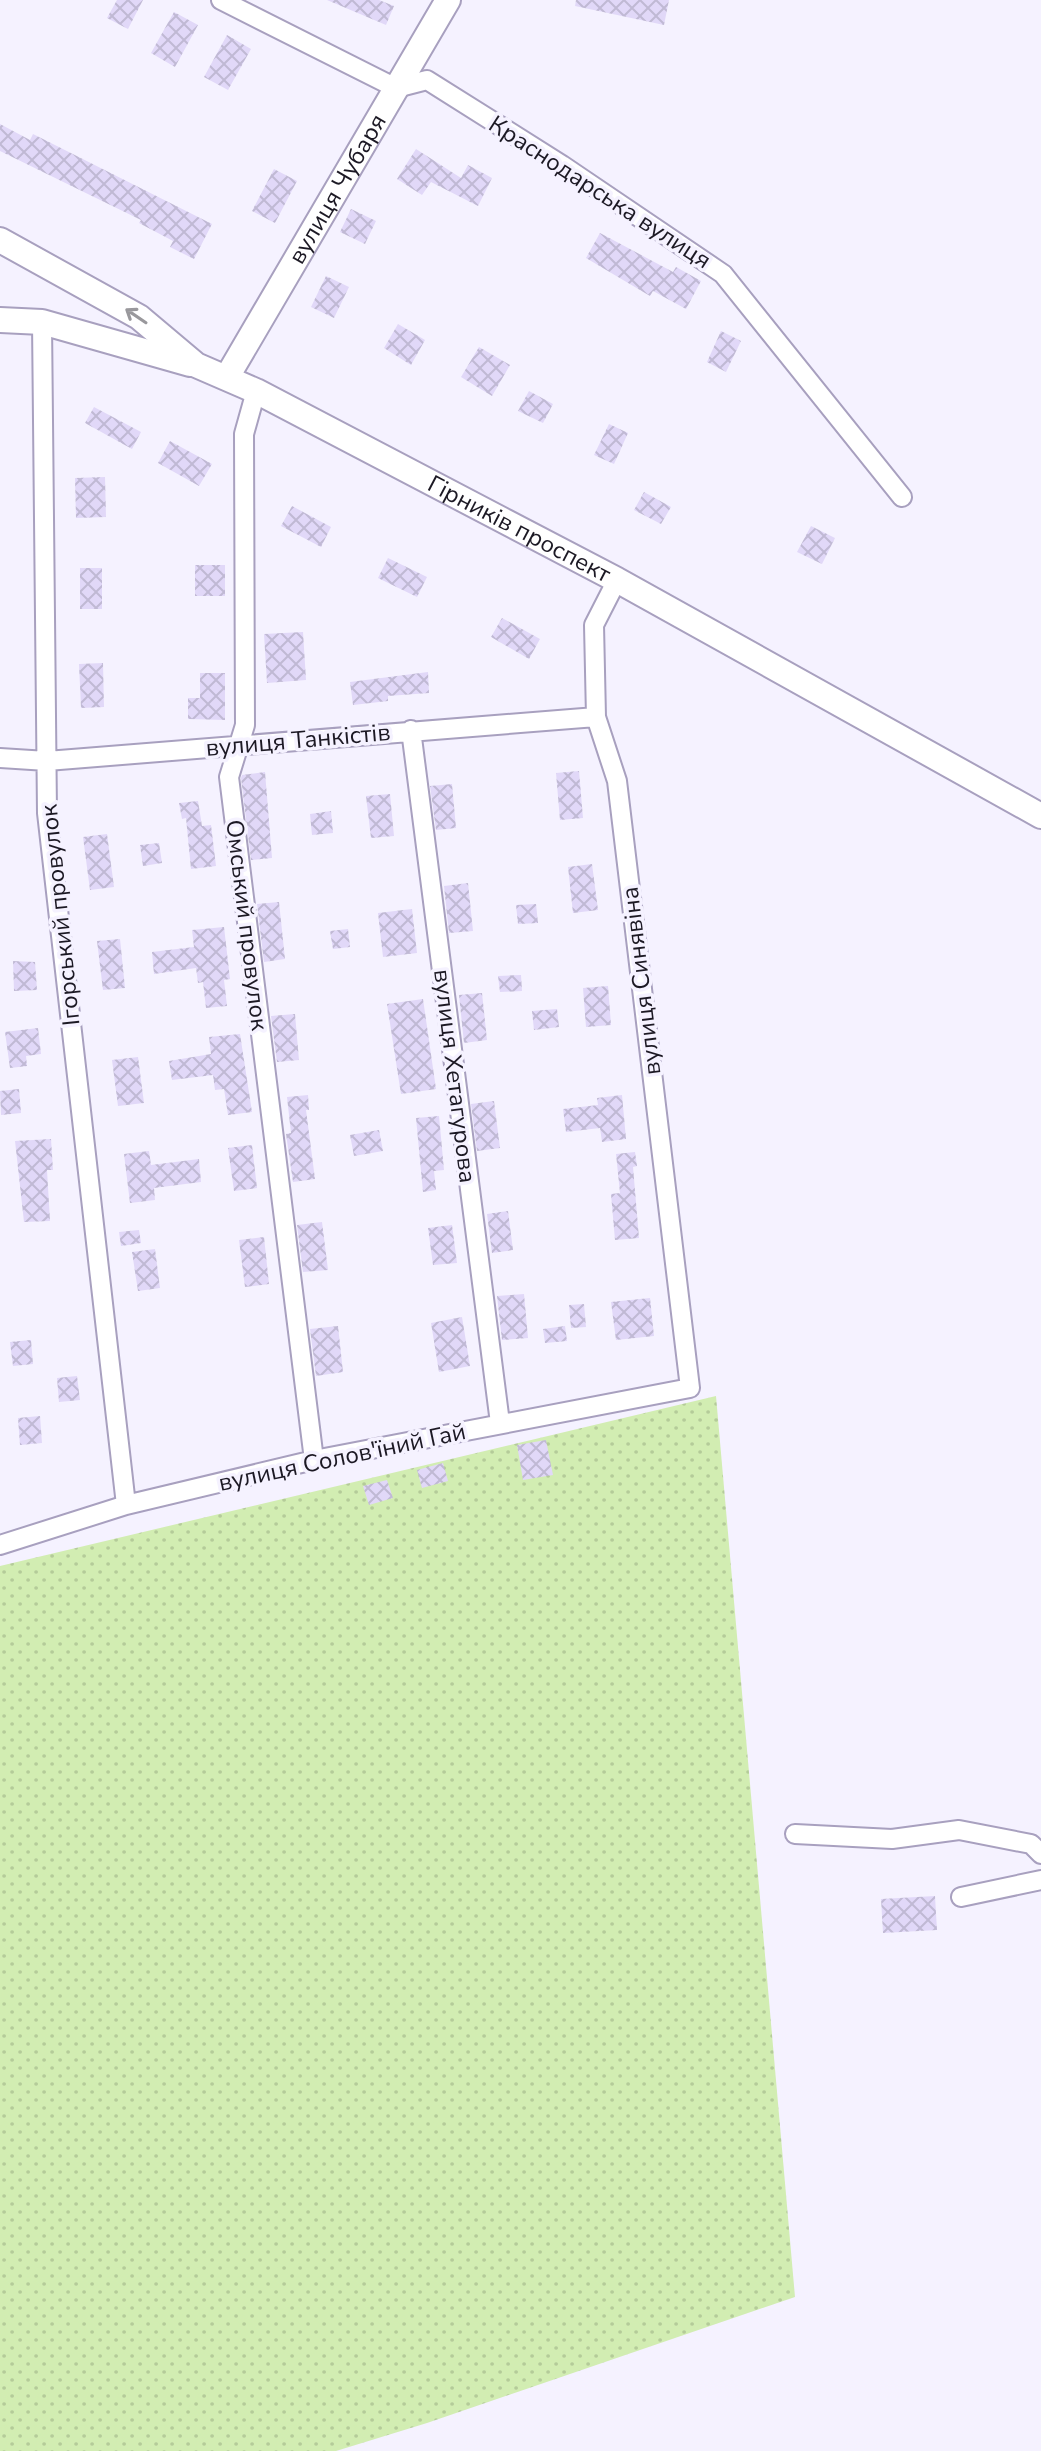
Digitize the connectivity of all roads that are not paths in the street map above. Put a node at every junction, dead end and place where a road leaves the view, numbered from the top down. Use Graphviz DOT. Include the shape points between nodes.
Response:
graph roads {
  1 [pos="221,0"];
  2 [pos="448,0"];
  3 [pos="396,88"];
  4 [pos="0,240"];
  5 [pos="0,320"];
  6 [pos="42,322"];
  7 [pos="196,365"];
  8 [pos="227,377"];
  9 [pos="256,391"];
  10 [pos="902,497"];
  11 [pos="617,580"];
  12 [pos="596,717"];
  13 [pos="411,730"];
  14 [pos="239,745"];
  15 [pos="0,758"];
  16 [pos="47,761"];
  17 [pos="1041,816"];
  18 [pos="690,1388"];
  19 [pos="500,1423"];
  20 [pos="314,1460"];
  21 [pos="126,1505"];
  22 [pos="0,1545"];
  23 [pos="795,1834"];
  24 [pos="1041,1854"];
  25 [pos="1041,1880"];
  26 [pos="961,1897"];
  1 -- 3 [label="street"];
  2 -- 3 [label="main road, вулиця Чубаря"];
  3 -- 8 [label="main road, вулиця Чубаря"];
  3 -- 10 [label="street, Краснодарська вулиця" via="427,80 723,274"];
  7 -- 4 [label="main road, Гірників проспект, one-way" via="139,317"];
  5 -- 6 [label="main road"];
  6 -- 7 [label="main road"];
  6 -- 16 [label="street, Ігорський провулок"];
  7 -- 8 [label="main road, Гірників проспект"];
  8 -- 9 [label="main road, Гірників проспект"];
  9 -- 11 [label="main road, Гірників проспект"];
  9 -- 14 [label="street, Омський провулок" via="244,434 245,725"];
  11 -- 12 [label="street, вулиця Синявіна" via="594,625"];
  11 -- 17 [label="main road, Гірників проспект"];
  12 -- 13 [label="street, вулиця Танкістів"];
  12 -- 18 [label="street, вулиця Синявіна" via="617,781"];
  13 -- 14 [label="street, вулиця Танкістів"];
  13 -- 19 [label="street, вулиця Хетагурова"];
  14 -- 16 [label="street, вулиця Танкістів"];
  14 -- 20 [label="street, Омський провулок" via="229,777"];
  15 -- 16 [label="street, вулиця Танкістів"];
  16 -- 21 [label="street, Ігорський провулок" via="47,813"];
  18 -- 19 [label="street, вулиця Солов'їний Гай"];
  19 -- 20 [label="street, вулиця Солов'їний Гай"];
  20 -- 21 [label="street, вулиця Солов'їний Гай"];
  21 -- 22 [label="street, вулиця Солов'їний Гай"];
  23 -- 24 [label="street" via="892,1839 959,1830 1031,1844"];
  25 -- 26 [label="street"];
}
